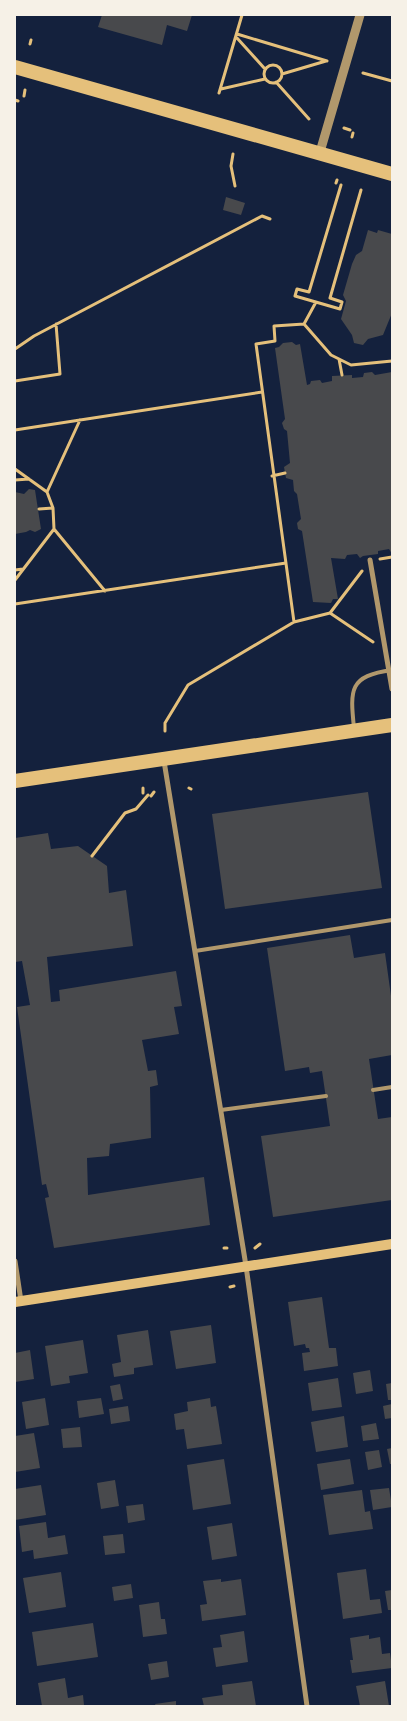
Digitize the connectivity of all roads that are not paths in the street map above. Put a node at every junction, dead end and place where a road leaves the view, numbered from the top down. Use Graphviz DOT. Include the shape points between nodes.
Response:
graph roads {
  1 [pos="360,15"];
  2 [pos="15,67"];
  3 [pos="320,152"];
  4 [pos="392,174"];
  5 [pos="370,560"];
  6 [pos="391,670"];
  7 [pos="392,690"];
  8 [pos="392,725"];
  9 [pos="355,730"];
  10 [pos="164,758"];
  11 [pos="15,781"];
  12 [pos="392,920"];
  13 [pos="195,951"];
  14 [pos="392,1087"];
  15 [pos="373,1090"];
  16 [pos="326,1096"];
  17 [pos="221,1110"];
  18 [pos="392,1244"];
  19 [pos="15,1261"];
  20 [pos="246,1266"];
  21 [pos="18,1301"];
  22 [pos="307,1706"];
  1 -- 3 [label="street"];
  2 -- 3 [label="highway"];
  3 -- 4 [label="highway"];
  5 -- 6 [label="street"];
  6 -- 7 [label="street"];
  6 -- 9 [label="lane" via="371,673 362,677 355,686 352,703"];
  8 -- 9 [label="highway"];
  9 -- 10 [label="highway"];
  10 -- 11 [label="highway"];
  10 -- 13 [label="street"];
  12 -- 13 [label="lane"];
  13 -- 17 [label="street"];
  14 -- 15 [label="lane"];
  16 -- 17 [label="lane"];
  17 -- 20 [label="street"];
  18 -- 20 [label="main road"];
  19 -- 21 [label="street"];
  20 -- 21 [label="main road"];
  20 -- 22 [label="street"];
}
